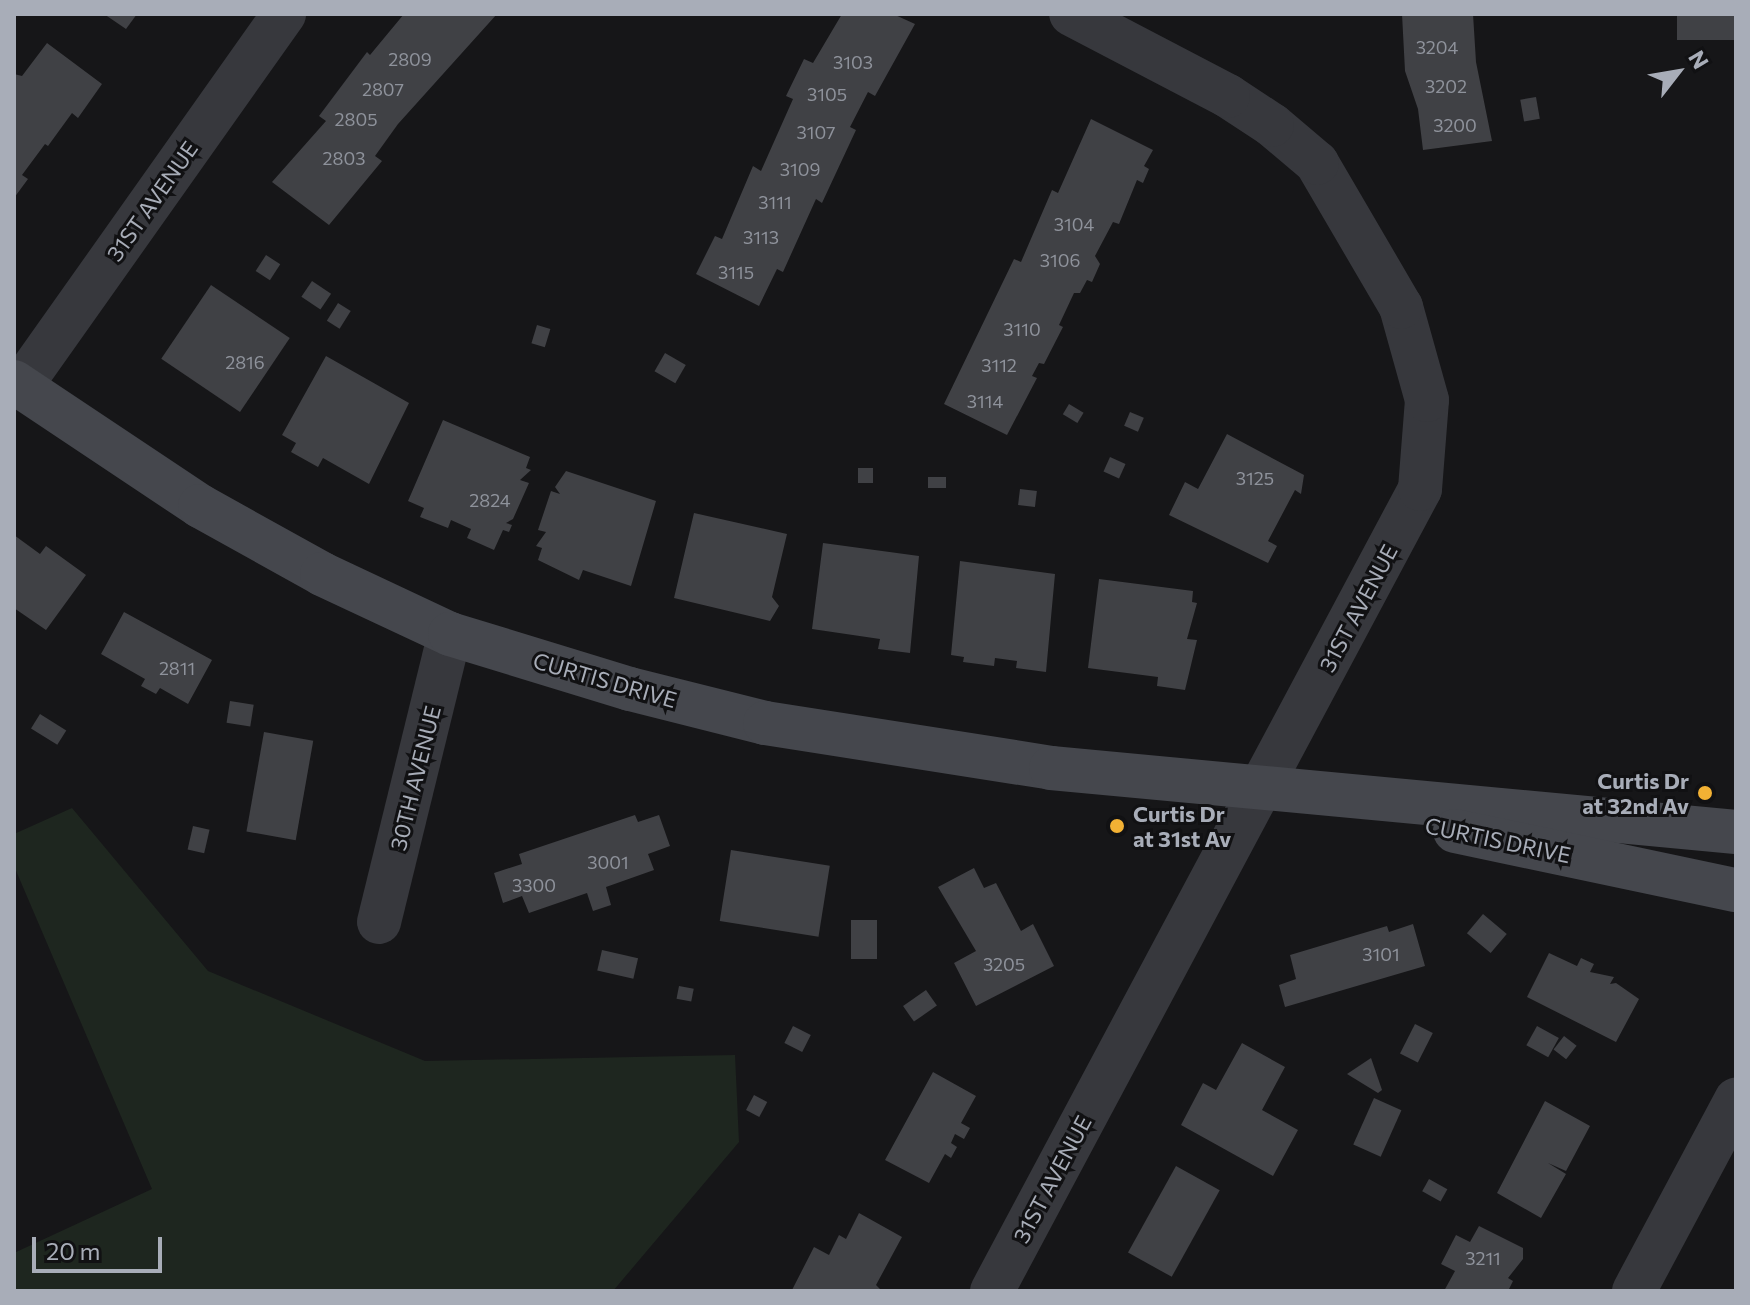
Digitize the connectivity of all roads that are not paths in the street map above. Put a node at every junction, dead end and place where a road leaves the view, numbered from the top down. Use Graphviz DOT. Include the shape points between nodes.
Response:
graph roads {
  1 [pos="284,14"];
  2 [pos="1071,14"];
  3 [pos="17,384"];
  4 [pos="450,634"];
  5 [pos="1261,790"];
  6 [pos="1736,832"];
  7 [pos="1736,890"];
  8 [pos="379,922"];
  9 [pos="1736,1100"];
  10 [pos="992,1291"];
  11 [pos="1634,1291"];
  1 -- 3 [label="street, 31ST AVENUE"];
  2 -- 5 [label="street, 31ST AVENUE" via="1228,96 1317,163 1401,307 1427,400 1420,489"];
  3 -- 4 [label="street, CURTIS DRIVE" via="200,506 322,574"];
  4 -- 5 [label="street, CURTIS DRIVE" via="765,723 1051,768"];
  4 -- 8 [label="street, 30TH AVENUE"];
  5 -- 6 [label="street, CURTIS DRIVE"];
  5 -- 7 [label="street, CURTIS DRIVE"];
  5 -- 10 [label="street, 31ST AVENUE"];
  9 -- 11 [label="street"];
}
